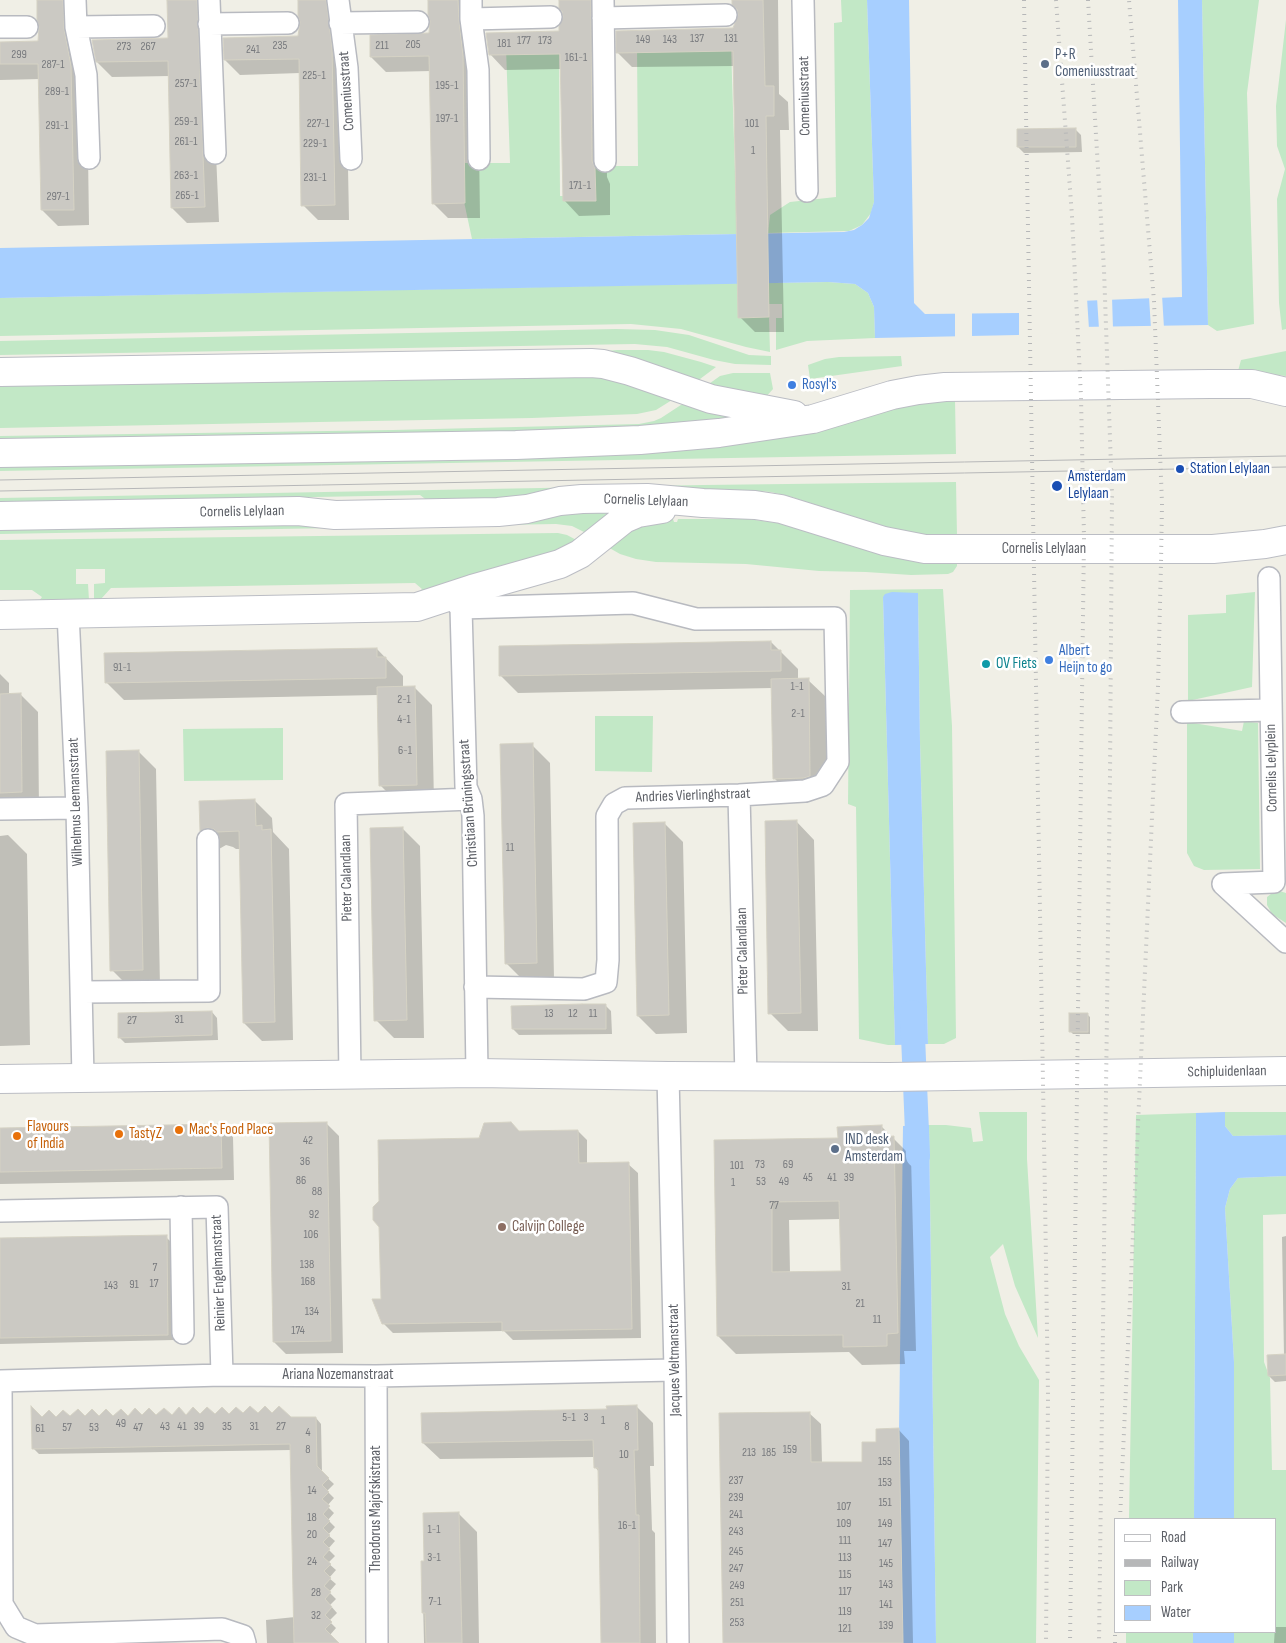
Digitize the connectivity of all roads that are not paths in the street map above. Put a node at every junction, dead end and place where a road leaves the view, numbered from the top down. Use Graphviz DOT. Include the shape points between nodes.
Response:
graph roads {
  1 [pos="75,0"];
  2 [pos="209,0"];
  3 [pos="338,0"];
  4 [pos="804,0"];
  5 [pos="603,9"];
  6 [pos="471,10"];
  7 [pos="726,15"];
  8 [pos="551,17"];
  9 [pos="340,22"];
  10 [pos="418,22"];
  11 [pos="288,23"];
  12 [pos="209,24"];
  13 [pos="154,26"];
  14 [pos="28,27"];
  15 [pos="76,27"];
  16 [pos="0,28"];
  17 [pos="215,153"];
  18 [pos="89,158"];
  19 [pos="479,159"];
  20 [pos="351,160"];
  21 [pos="605,161"];
  22 [pos="806,191"];
  23 [pos="0,372"];
  24 [pos="1286,392"];
  25 [pos="813,419"];
  26 [pos="0,454"];
  27 [pos="703,503"];
  28 [pos="0,516"];
  29 [pos="1286,540"];
  30 [pos="1269,578"];
  31 [pos="456,602"];
  32 [pos="68,614"];
  33 [pos="0,615"];
  34 [pos="1271,710"];
  35 [pos="1182,712"];
  36 [pos="739,795"];
  37 [pos="471,800"];
  38 [pos="77,808"];
  39 [pos="0,809"];
  40 [pos="208,840"];
  41 [pos="1280,883"];
  42 [pos="1286,942"];
  43 [pos="474,987"];
  44 [pos="82,992"];
  45 [pos="1286,1071"];
  46 [pos="477,1073"];
  47 [pos="350,1076"];
  48 [pos="668,1076"];
  49 [pos="746,1077"];
  50 [pos="0,1078"];
  51 [pos="83,1078"];
  52 [pos="181,1207"];
  53 [pos="0,1211"];
  54 [pos="183,1333"];
  55 [pos="675,1370"];
  56 [pos="222,1375"];
  57 [pos="376,1376"];
  58 [pos="1,1381"];
  59 [pos="244,1643"];
  60 [pos="376,1643"];
  61 [pos="678,1643"];
  1 -- 15 [label="street"];
  2 -- 12 [label="street"];
  3 -- 9 [label="street, Comeniusstraat"];
  4 -- 22 [label="street, Comeniusstraat"];
  5 -- 7 [label="street"];
  5 -- 21 [label="street"];
  6 -- 8 [label="street"];
  6 -- 19 [label="street" via="478,70"];
  9 -- 10 [label="street"];
  9 -- 20 [label="street, Comeniusstraat" via="347,68"];
  11 -- 12 [label="street"];
  12 -- 17 [label="street"];
  13 -- 15 [label="street"];
  14 -- 16 [label="street"];
  15 -- 18 [label="street" via="86,75"];
  23 -- 25 [label="main road" via="591,362 630,371 711,400"];
  24 -- 25 [label="main road" via="1252,384 945,387 892,395"];
  25 -- 26 [label="main road" via="719,433 596,443"];
  27 -- 28 [label="main road, Cornelis Lelylaan" via="647,498 582,499 498,512 335,515 298,511"];
  27 -- 29 [label="main road, Cornelis Lelylaan" via="781,508 884,541 925,548 1213,549"];
  27 -- 31 [label="main road" via="638,513 624,519 567,561"];
  30 -- 34 [label="street, Cornelis Lelyplein"];
  31 -- 32 [label="main road" via="417,607"];
  31 -- 36 [label="street, Andries Vierlinghstraat" via="633,603 696,620 835,618 838,762 823,785 805,791"];
  31 -- 37 [label="street, Christiaan Brüningsstraat" via="466,787"];
  32 -- 33 [label="main road"];
  32 -- 38 [label="street, Wilhelmus Leemansstraat"];
  34 -- 35 [label="street"];
  34 -- 41 [label="street, Cornelis Lelyplein"];
  36 -- 43 [label="street, Andries Vierlinghstraat" via="625,798 614,804 607,816 606,982 584,989"];
  36 -- 49 [label="street, Pieter Calandlaan"];
  37 -- 43 [label="street, Christiaan Brüningsstraat"];
  37 -- 47 [label="street, Pieter Calandlaan" via="346,804"];
  38 -- 39 [label="street"];
  38 -- 44 [label="street, Wilhelmus Leemansstraat"];
  40 -- 44 [label="street" via="209,991"];
  41 -- 42 [label="street, Cornelis Lelyplein" via="1223,884"];
  43 -- 46 [label="street, Christiaan Brüningsstraat"];
  44 -- 51 [label="street, Wilhelmus Leemansstraat"];
  45 -- 49 [label="main road, Schipluidenlaan"];
  46 -- 47 [label="main road"];
  46 -- 48 [label="main road"];
  47 -- 51 [label="main road"];
  48 -- 49 [label="main road"];
  48 -- 55 [label="street, Jacques Veltmanstraat"];
  50 -- 51 [label="main road"];
  52 -- 53 [label="street, Reinier Engelmanstraat"];
  52 -- 54 [label="street"];
  52 -- 56 [label="street, Reinier Engelmanstraat" via="217,1207"];
  55 -- 57 [label="street, Ariana Nozemanstraat"];
  55 -- 61 [label="street, Jacques Veltmanstraat"];
  56 -- 57 [label="street, Ariana Nozemanstraat"];
  56 -- 58 [label="street, Ariana Nozemanstraat"];
  57 -- 60 [label="street, Theodorus Majofskistraat"];
  58 -- 59 [label="street" via="2,1604 16,1627 35,1635 222,1629 243,1636"];
}
